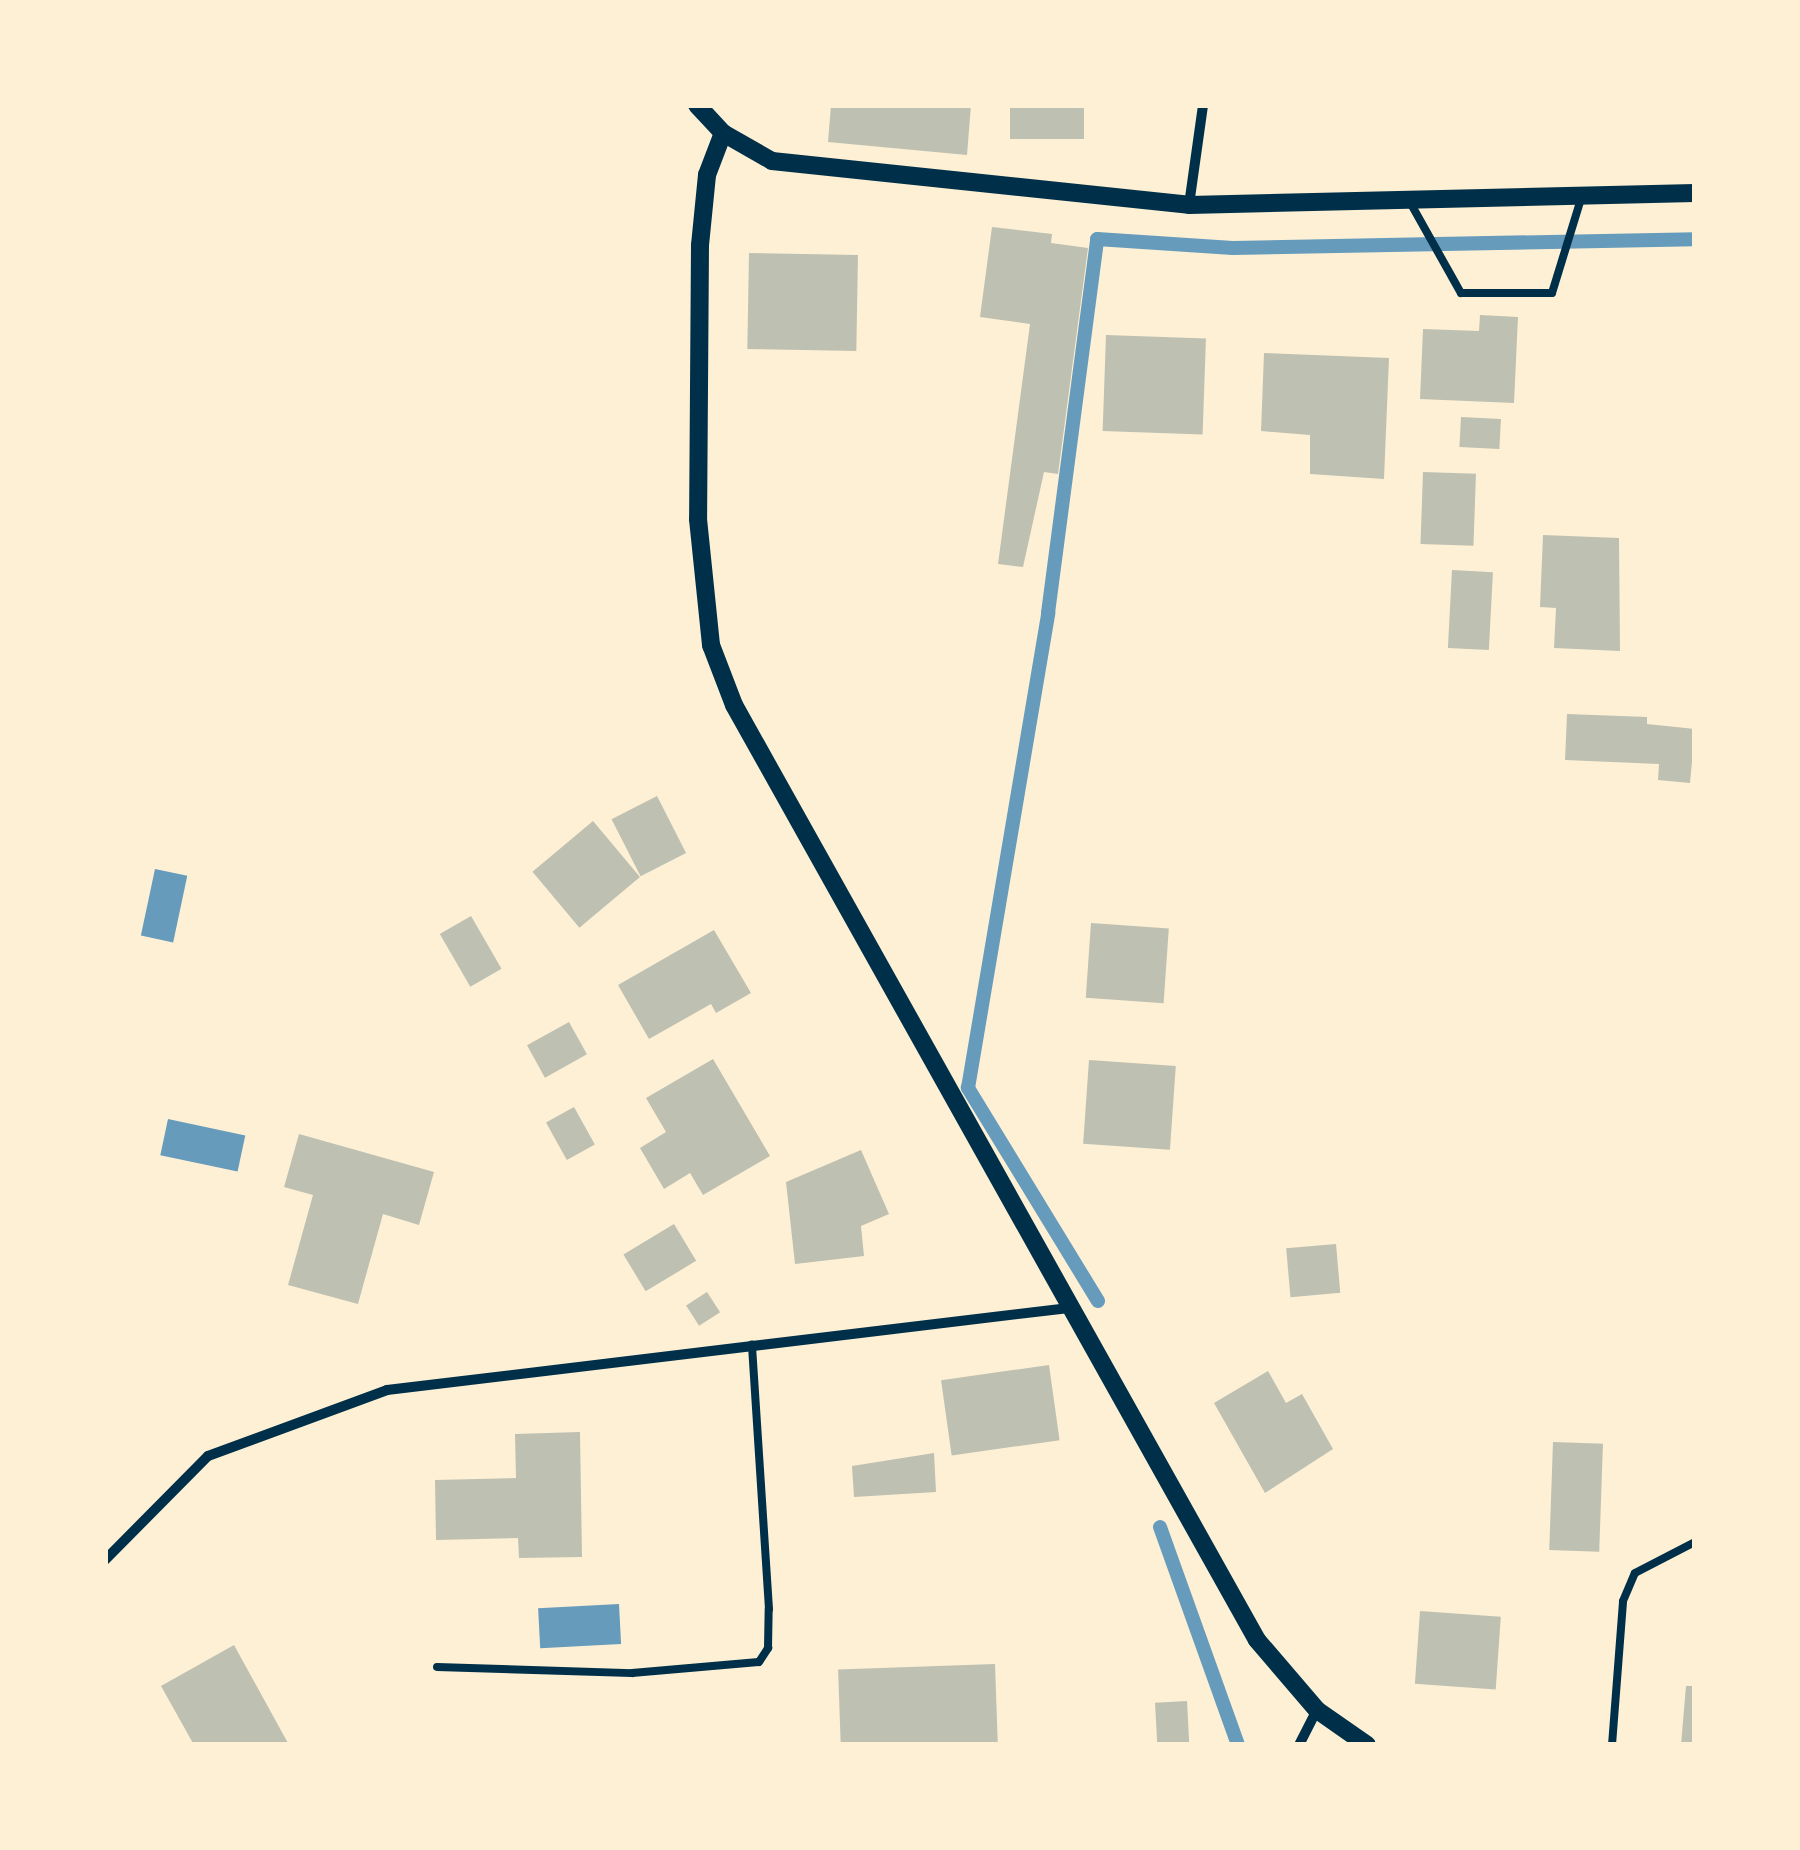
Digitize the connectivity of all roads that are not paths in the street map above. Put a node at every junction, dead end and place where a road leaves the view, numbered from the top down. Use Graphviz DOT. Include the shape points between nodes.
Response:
graph roads {
  1 [pos="697,105"];
  2 [pos="1203,105"];
  3 [pos="723,133"];
  4 [pos="1695,193"];
  5 [pos="1581,199"];
  6 [pos="1411,204"];
  7 [pos="1189,206"];
  8 [pos="1068,1308"];
  9 [pos="752,1345"];
  10 [pos="1695,1542"];
  11 [pos="105,1560"];
  12 [pos="438,1666"];
  13 [pos="1317,1710"];
  14 [pos="1299,1745"];
  15 [pos="1366,1745"];
  16 [pos="1612,1745"];
  1 -- 3 [label="street"];
  2 -- 7 [label="street"];
  3 -- 7 [label="street" via="772,161"];
  3 -- 8 [label="street" via="708,175 700,245 698,519 711,645 793,820"];
  4 -- 5 [label="street"];
  5 -- 6 [label="street"];
  5 -- 6 [label="lane" via="1552,294 1461,293"];
  6 -- 7 [label="street"];
  8 -- 9 [label="street"];
  8 -- 13 [label="street" via="1257,1640"];
  9 -- 11 [label="street" via="387,1390 208,1456"];
  9 -- 12 [label="lane" via="770,1609 768,1648 759,1662 632,1672"];
  10 -- 16 [label="lane" via="1635,1573 1623,1601"];
  13 -- 14 [label="street"];
  13 -- 15 [label="street"];
}
